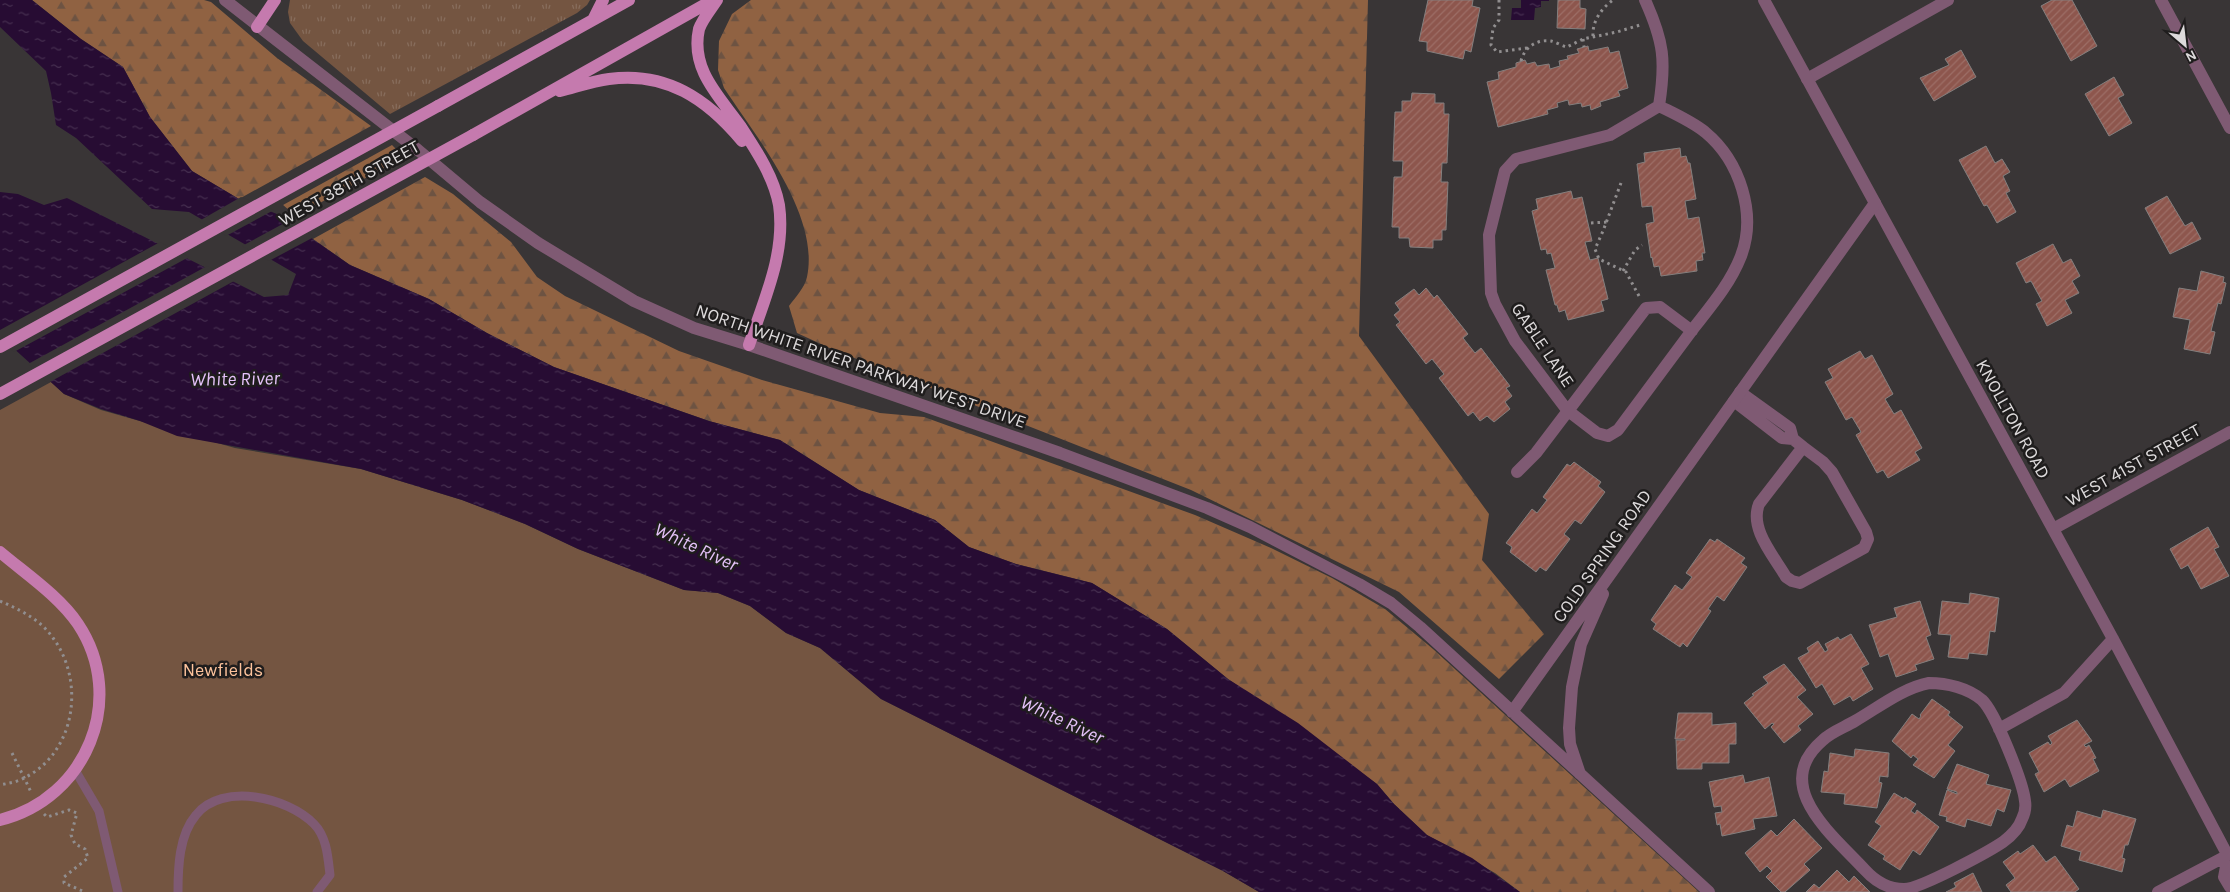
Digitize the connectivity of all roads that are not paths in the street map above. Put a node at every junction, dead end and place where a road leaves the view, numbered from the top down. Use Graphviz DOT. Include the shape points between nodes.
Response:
graph roads {
  1 [pos="225,0"];
  2 [pos="275,0"];
  3 [pos="603,0"];
  4 [pos="629,0"];
  5 [pos="713,0"];
  6 [pos="717,0"];
  7 [pos="1646,0"];
  8 [pos="1764,0"];
  9 [pos="1948,0"];
  10 [pos="2160,0"];
  11 [pos="592,20"];
  12 [pos="258,27"];
  13 [pos="1807,79"];
  14 [pos="541,96"];
  15 [pos="1659,106"];
  16 [pos="2230,128"];
  17 [pos="766,168"];
  18 [pos="1875,203"];
  19 [pos="1692,331"];
  20 [pos="749,345"];
  21 [pos="0,346"];
  22 [pos="0,394"];
  23 [pos="1737,396"];
  24 [pos="1568,410"];
  25 [pos="2230,432"];
  26 [pos="1798,443"];
  27 [pos="1517,472"];
  28 [pos="2053,529"];
  29 [pos="0,552"];
  30 [pos="1612,571"];
  31 [pos="2113,639"];
  32 [pos="1512,712"];
  33 [pos="1999,729"];
  34 [pos="74,770"];
  35 [pos="1580,775"];
  36 [pos="0,820"];
  37 [pos="2229,855"];
  38 [pos="2230,887"];
  39 [pos="118,892"];
  40 [pos="178,892"];
  41 [pos="317,892"];
  42 [pos="1709,892"];
  43 [pos="2158,892"];
  1 -- 12 [label="street, NORTH WHITE RIVER PARKWAY WEST DRIVE"];
  2 -- 12 [label="main road"];
  3 -- 11 [label="main road"];
  4 -- 11 [label="main road, WEST 38TH STREET"];
  5 -- 14 [label="main road, WEST 38TH STREET"];
  6 -- 17 [label="main road" via="700,28 698,57 714,93 741,127"];
  7 -- 15 [label="street" via="1664,54"];
  8 -- 13 [label="street, KNOLLTON ROAD"];
  9 -- 13 [label="street"];
  10 -- 16 [label="street"];
  11 -- 21 [label="main road, WEST 38TH STREET, bridge"];
  12 -- 20 [label="street, NORTH WHITE RIVER PARKWAY WEST DRIVE" via="411,144 480,202 545,248 648,308 694,328"];
  13 -- 18 [label="street, KNOLLTON ROAD"];
  14 -- 17 [label="main road" via="609,79 645,78 662,82 703,102"];
  14 -- 22 [label="main road, WEST 38TH STREET, bridge"];
  15 -- 19 [label="street, GABLE LANE" via="1694,123 1721,148 1738,178 1745,203 1746,234 1740,257 1727,285"];
  15 -- 24 [label="street, GABLE LANE" via="1610,135 1521,156 1510,163 1505,172 1490,235 1491,293 1515,340"];
  17 -- 20 [label="main road" via="778,204 780,244"];
  18 -- 23 [label="street, COLD SPRING ROAD"];
  18 -- 28 [label="street, KNOLLTON ROAD"];
  19 -- 24 [label="street, GABLE LANE" via="1660,307 1649,306"];
  19 -- 24 [label="street, GABLE LANE" via="1614,433 1608,436 1598,433"];
  20 -- 32 [label="street, NORTH WHITE RIVER PARKWAY WEST DRIVE" via="1163,490 1250,527 1391,603"];
  23 -- 26 [label="street" via="1790,428"];
  23 -- 30 [label="street, COLD SPRING ROAD"];
  24 -- 27 [label="street, GABLE LANE" via="1536,453"];
  25 -- 28 [label="street, WEST 41ST STREET"];
  26 -- 26 [label="street" via="1823,462 1838,479 1868,539 1864,548 1800,582 1786,577 1758,528 1756,511"];
  28 -- 31 [label="street, KNOLLTON ROAD"];
  29 -- 34 [label="main road" via="68,612 92,654 99,684 98,716 89,747"];
  30 -- 32 [label="street, COLD SPRING ROAD"];
  30 -- 35 [label="street" via="1581,644 1572,687 1570,744"];
  31 -- 33 [label="street" via="2064,693"];
  31 -- 37 [label="street, KNOLLTON ROAD"];
  32 -- 35 [label="street"];
  33 -- 33 [label="street" via="2023,790 2024,814 2020,825 2003,842 1920,885 1902,889 1872,878 1811,810 1803,792 1805,762 1822,740 1911,688 1929,683 1946,684 1976,696 1990,710"];
  34 -- 36 [label="main road" via="62,786 37,804"];
  34 -- 39 [label="lane" via="99,811"];
  35 -- 42 [label="street"];
  37 -- 38 [label="street" via="2224,877"];
  37 -- 43 [label="street"];
  40 -- 41 [label="lane" via="185,833 196,814 217,798 253,796 280,803 315,824 326,843 330,874"];
}
